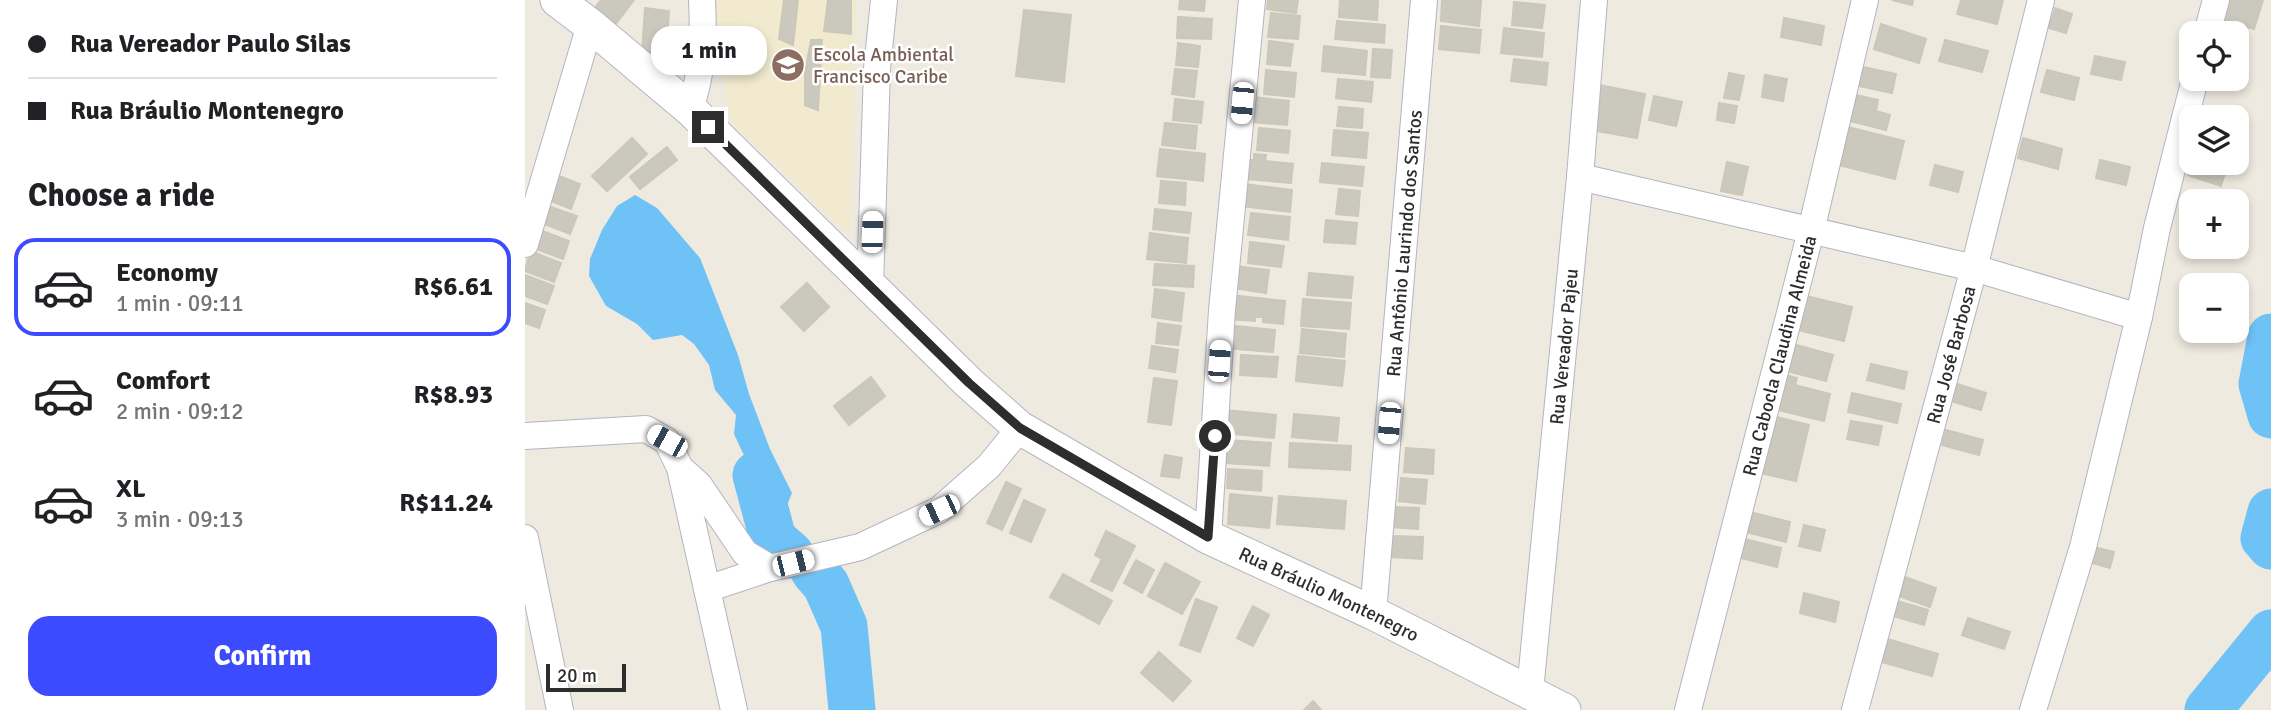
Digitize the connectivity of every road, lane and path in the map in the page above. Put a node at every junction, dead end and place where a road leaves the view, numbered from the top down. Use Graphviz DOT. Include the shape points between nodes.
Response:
graph roads {
  1 [pos="557,0"];
  2 [pos="702,0"];
  3 [pos="884,0"];
  4 [pos="1252,0"];
  5 [pos="1424,0"];
  6 [pos="1594,0"];
  7 [pos="1865,0"];
  8 [pos="2041,0"];
  9 [pos="2216,0"];
  10 [pos="2210,21"];
  11 [pos="590,25"];
  12 [pos="2192,91"];
  13 [pos="690,109"];
  14 [pos="1580,177"];
  15 [pos="1811,231"];
  16 [pos="525,244"];
  17 [pos="1973,268"];
  18 [pos="870,286"];
  19 [pos="2139,317"];
  20 [pos="1020,428"];
  21 [pos="525,436"];
  22 [pos="680,468"];
  23 [pos="1208,537"];
  24 [pos="525,538"];
  25 [pos="771,568"];
  26 [pos="708,589"];
  27 [pos="1374,613"];
  28 [pos="1530,691"];
  29 [pos="560,710"];
  30 [pos="734,710"];
  31 [pos="1564,710"];
  32 [pos="1688,710"];
  33 [pos="1855,710"];
  34 [pos="2033,710"];
  1 -- 11 [label="street, Rua Bráulio Montenegro"];
  2 -- 13 [label="street" via="704,47"];
  3 -- 18 [label="street" via="877,69"];
  4 -- 23 [label="street" via="1222,310"];
  5 -- 27 [label="street, Rua Antônio Laurindo dos Santos"];
  6 -- 14 [label="street, Rua Vereador Pajeu"];
  7 -- 15 [label="street, Rua Cabocla Claudina Almeida"];
  8 -- 17 [label="street, Rua José Barbosa"];
  9 -- 10 [label="street"];
  11 -- 13 [label="street, Rua Bráulio Montenegro"];
  11 -- 16 [label="street"];
  12 -- 19 [label="street"];
  13 -- 18 [label="street, Rua Bráulio Montenegro"];
  14 -- 15 [label="street"];
  14 -- 28 [label="street, Rua Vereador Pajeu"];
  15 -- 17 [label="street"];
  15 -- 32 [label="street, Rua Cabocla Claudina Almeida"];
  17 -- 19 [label="street"];
  17 -- 33 [label="street, Rua José Barbosa"];
  18 -- 20 [label="street, Rua Bráulio Montenegro"];
  19 -- 34 [label="street" via="2083,547"];
  20 -- 23 [label="street, Rua Bráulio Montenegro"];
  20 -- 25 [label="street" via="989,466 939,510 860,547"];
  21 -- 22 [label="street" via="646,429 667,441"];
  22 -- 25 [label="street" via="699,485 745,553"];
  22 -- 26 [label="street"];
  23 -- 27 [label="street, Rua Bráulio Montenegro"];
  24 -- 29 [label="street"];
  25 -- 26 [label="street"];
  26 -- 30 [label="street"];
  27 -- 28 [label="street, Rua Bráulio Montenegro"];
  28 -- 31 [label="street, Rua Bráulio Montenegro"];
}
